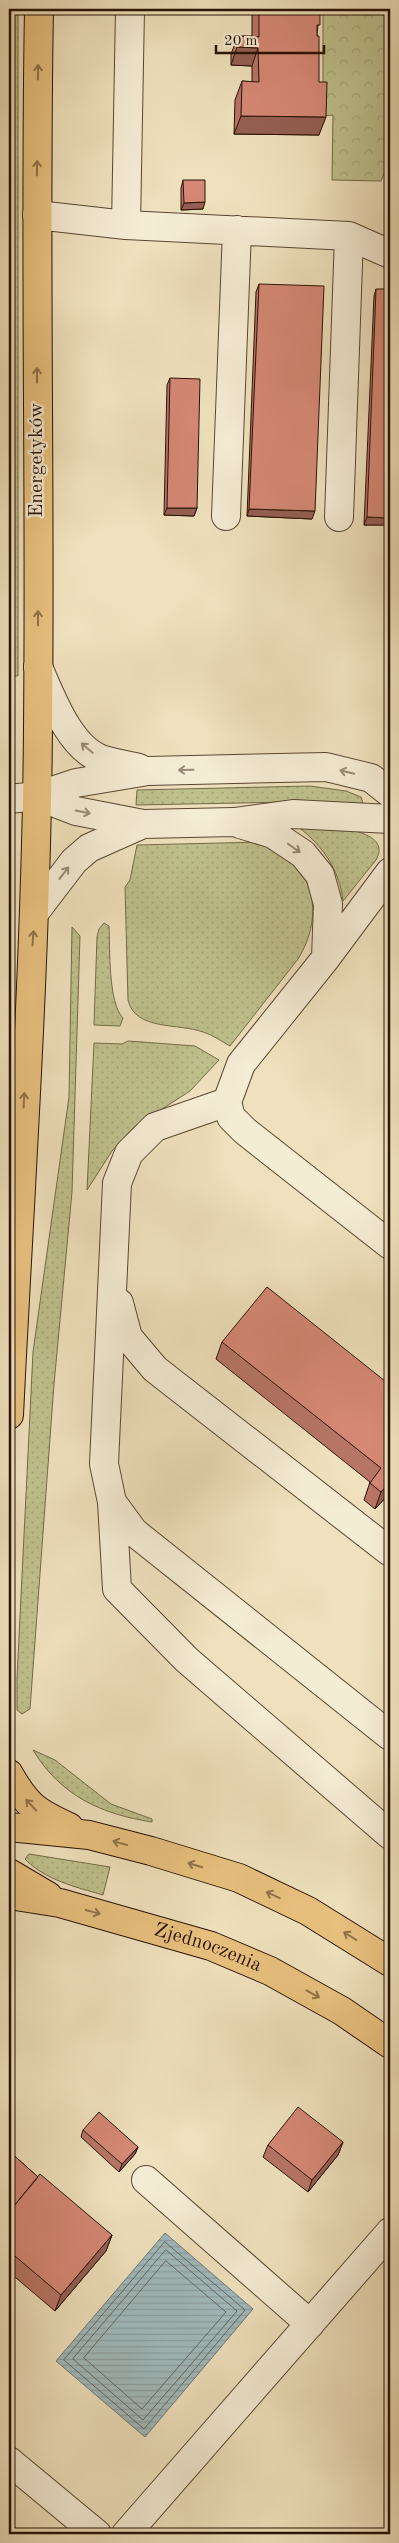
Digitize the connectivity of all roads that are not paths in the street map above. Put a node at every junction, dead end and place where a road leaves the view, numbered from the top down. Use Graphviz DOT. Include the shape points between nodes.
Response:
graph roads {
  1 [pos="39,9"];
  2 [pos="130,9"];
  3 [pos="36,215"];
  4 [pos="126,225"];
  5 [pos="236,230"];
  6 [pos="349,236"];
  7 [pos="390,254"];
  8 [pos="226,516"];
  9 [pos="340,517"];
  10 [pos="38,667"];
  11 [pos="148,771"];
  12 [pos="390,794"];
  13 [pos="37,796"];
  14 [pos="9,799"];
  15 [pos="390,819"];
  16 [pos="234,822"];
  17 [pos="143,824"];
  18 [pos="390,872"];
  19 [pos="35,912"];
  20 [pos="326,958"];
  21 [pos="227,1102"];
  22 [pos="390,1245"];
  23 [pos="113,1280"];
  24 [pos="9,1415"];
  25 [pos="112,1502"];
  26 [pos="390,1552"];
  27 [pos="390,1736"];
  28 [pos="9,1774"];
  29 [pos="9,1828"];
  30 [pos="89,1835"];
  31 [pos="390,1835"];
  32 [pos="9,1873"];
  33 [pos="9,1896"];
  34 [pos="60,1903"];
  35 [pos="390,1962"];
  36 [pos="390,2044"];
  37 [pos="146,2180"];
  38 [pos="390,2232"];
  39 [pos="310,2324"];
  40 [pos="9,2460"];
  41 [pos="97,2534"];
  42 [pos="126,2534"];
  3 -- 1 [label="main road, Energetyków, one-way"];
  2 -- 4 [label="street"];
  3 -- 4 [label="street"];
  10 -- 3 [label="main road, Energetyków, one-way"];
  4 -- 5 [label="street"];
  5 -- 6 [label="street"];
  5 -- 8 [label="street"];
  6 -- 7 [label="street"];
  6 -- 9 [label="street"];
  11 -- 10 [label="street, one-way" via="100,758 84,747 62,718"];
  10 -- 13 [label="main road, Energetyków"];
  12 -- 11 [label="street, one-way" via="371,778 326,767"];
  11 -- 13 [label="street" via="76,783"];
  13 -- 14 [label="street"];
  13 -- 17 [label="street, one-way" via="76,811"];
  13 -- 19 [label="main road, Energetyków"];
  15 -- 16 [label="street" via="293,814"];
  16 -- 17 [label="street"];
  16 -- 20 [label="street, one-way" via="273,834 303,854 320,875 328,904"];
  19 -- 17 [label="street, one-way" via="74,861 89,848"];
  18 -- 20 [label="street"];
  24 -- 19 [label="main road, Energetyków, one-way"];
  20 -- 21 [label="street" via="240,1064"];
  21 -- 22 [label="street" via="231,1117 245,1131"];
  21 -- 23 [label="street" via="156,1127 129,1153 117,1183"];
  23 -- 25 [label="street" via="104,1464"];
  23 -- 26 [label="street" via="128,1337 155,1369"];
  25 -- 27 [label="street" via="134,1532"];
  25 -- 31 [label="street" via="117,1589 187,1660"];
  30 -- 28 [label="main road, one-way" via="38,1813 20,1794"];
  29 -- 30 [label="main road"];
  35 -- 30 [label="main road, one-way" via="308,1911 238,1878"];
  32 -- 34 [label="main road"];
  33 -- 34 [label="main road, Zjednoczenia"];
  34 -- 36 [label="main road, Zjednoczenia, one-way" via="202,1942 270,1970 342,2011"];
  37 -- 39 [label="street"];
  38 -- 39 [label="street"];
  39 -- 42 [label="street"];
  40 -- 41 [label="street"];
}
